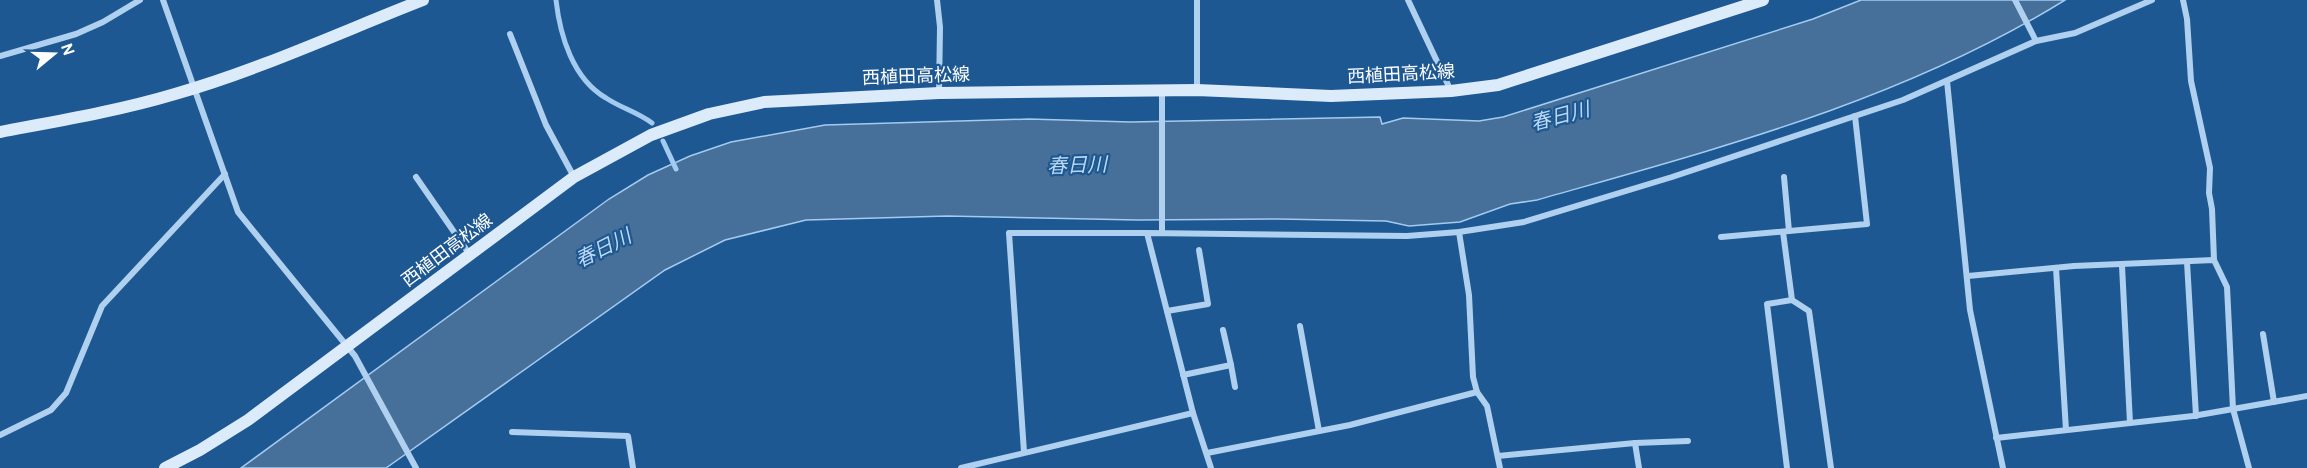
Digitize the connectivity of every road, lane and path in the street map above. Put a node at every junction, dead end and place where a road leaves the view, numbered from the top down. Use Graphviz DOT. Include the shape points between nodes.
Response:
graph roads {
  1 [pos="140,0"];
  2 [pos="163,0"];
  3 [pos="423,0"];
  4 [pos="937,0"];
  5 [pos="1197,0"];
  6 [pos="1408,0"];
  7 [pos="1763,0"];
  8 [pos="2015,0"];
  9 [pos="2151,0"];
  10 [pos="2183,0"];
  11 [pos="510,34"];
  12 [pos="2036,41"];
  13 [pos="0,56"];
  14 [pos="1947,81"];
  15 [pos="195,88"];
  16 [pos="1162,90"];
  17 [pos="1197,90"];
  18 [pos="1451,91"];
  19 [pos="939,93"];
  20 [pos="1855,116"];
  21 [pos="0,132"];
  22 [pos="225,174"];
  23 [pos="416,177"];
  24 [pos="574,177"];
  25 [pos="1784,177"];
  26 [pos="1786,231"];
  27 [pos="1147,232"];
  28 [pos="1459,232"];
  29 [pos="1162,233"];
  30 [pos="1721,237"];
  31 [pos="1199,250"];
  32 [pos="471,255"];
  33 [pos="2214,260"];
  34 [pos="2187,262"];
  35 [pos="2122,266"];
  36 [pos="2056,268"];
  37 [pos="1968,276"];
  38 [pos="1792,300"];
  39 [pos="1167,311"];
  40 [pos="1300,326"];
  41 [pos="1223,330"];
  42 [pos="2263,334"];
  43 [pos="351,351"];
  44 [pos="1231,365"];
  45 [pos="1183,375"];
  46 [pos="1235,387"];
  47 [pos="1477,392"];
  48 [pos="2307,396"];
  49 [pos="2274,402"];
  50 [pos="2233,410"];
  51 [pos="1193,413"];
  52 [pos="2196,416"];
  53 [pos="2130,423"];
  54 [pos="2066,430"];
  55 [pos="1319,431"];
  56 [pos="512,432"];
  57 [pos="0,435"];
  58 [pos="1996,438"];
  59 [pos="1688,441"];
  60 [pos="1635,443"];
  61 [pos="1024,452"];
  62 [pos="1207,453"];
  63 [pos="1498,456"];
  64 [pos="989,465"];
  65 [pos="165,468"];
  66 [pos="416,468"];
  67 [pos="633,468"];
  68 [pos="961,468"];
  69 [pos="1211,468"];
  70 [pos="1500,468"];
  71 [pos="1639,468"];
  72 [pos="1787,468"];
  73 [pos="1831,468"];
  74 [pos="2003,468"];
  75 [pos="2249,468"];
  1 -- 13 [label="street" via="76,34"];
  2 -- 15 [label="street"];
  3 -- 15 [label="main road"];
  4 -- 19 [label="street"];
  5 -- 17 [label="street"];
  6 -- 18 [label="street"];
  7 -- 18 [label="main road, 西植田高松線" via="1498,85"];
  8 -- 12 [label="street"];
  9 -- 12 [label="street" via="2075,33"];
  10 -- 33 [label="street" via="2191,81 2210,168"];
  11 -- 24 [label="street" via="546,125"];
  12 -- 14 [label="street"];
  14 -- 20 [label="street"];
  14 -- 37 [label="street"];
  15 -- 21 [label="main road"];
  15 -- 22 [label="street"];
  16 -- 17 [label="main road, 西植田高松線"];
  16 -- 19 [label="main road, 西植田高松線"];
  16 -- 29 [label="street"];
  17 -- 18 [label="main road, 西植田高松線" via="1331,96"];
  19 -- 24 [label="main road, 西植田高松線" via="764,102 720,112 651,135"];
  20 -- 26 [label="street" via="1867,224"];
  20 -- 28 [label="street" via="1565,211"];
  22 -- 43 [label="street" via="238,212"];
  22 -- 57 [label="street" via="102,306 66,393 51,410"];
  23 -- 32 [label="street"];
  24 -- 32 [label="main road, 西植田高松線"];
  25 -- 26 [label="street"];
  26 -- 30 [label="street"];
  26 -- 38 [label="street"];
  27 -- 29 [label="street"];
  27 -- 39 [label="street"];
  27 -- 61 [label="street" via="1009,233"];
  28 -- 29 [label="street" via="1407,236"];
  28 -- 47 [label="street"];
  31 -- 39 [label="street" via="1208,304"];
  32 -- 43 [label="main road, 西植田高松線"];
  33 -- 34 [label="street"];
  33 -- 50 [label="street" via="2227,287"];
  34 -- 35 [label="street"];
  34 -- 52 [label="street"];
  35 -- 36 [label="street"];
  35 -- 53 [label="street"];
  36 -- 37 [label="street"];
  36 -- 54 [label="street"];
  37 -- 58 [label="street"];
  38 -- 72 [label="street" via="1767,304"];
  38 -- 73 [label="street" via="1809,311"];
  39 -- 45 [label="street"];
  40 -- 55 [label="street"];
  41 -- 44 [label="street"];
  42 -- 49 [label="street"];
  43 -- 65 [label="main road, 西植田高松線" via="248,420"];
  43 -- 66 [label="street"];
  44 -- 45 [label="street"];
  44 -- 46 [label="street"];
  45 -- 51 [label="street"];
  47 -- 55 [label="street"];
  47 -- 63 [label="street" via="1487,406"];
  48 -- 49 [label="street"];
  49 -- 50 [label="street"];
  50 -- 52 [label="street"];
  50 -- 75 [label="street"];
  51 -- 61 [label="street"];
  51 -- 62 [label="street"];
  52 -- 53 [label="street"];
  53 -- 54 [label="street"];
  54 -- 58 [label="street"];
  55 -- 62 [label="street"];
  56 -- 67 [label="street" via="628,436"];
  58 -- 74 [label="street"];
  59 -- 60 [label="street"];
  60 -- 63 [label="street"];
  60 -- 71 [label="street"];
  61 -- 64 [label="street"];
  62 -- 69 [label="street"];
  63 -- 70 [label="street"];
  64 -- 68 [label="street"];
}
